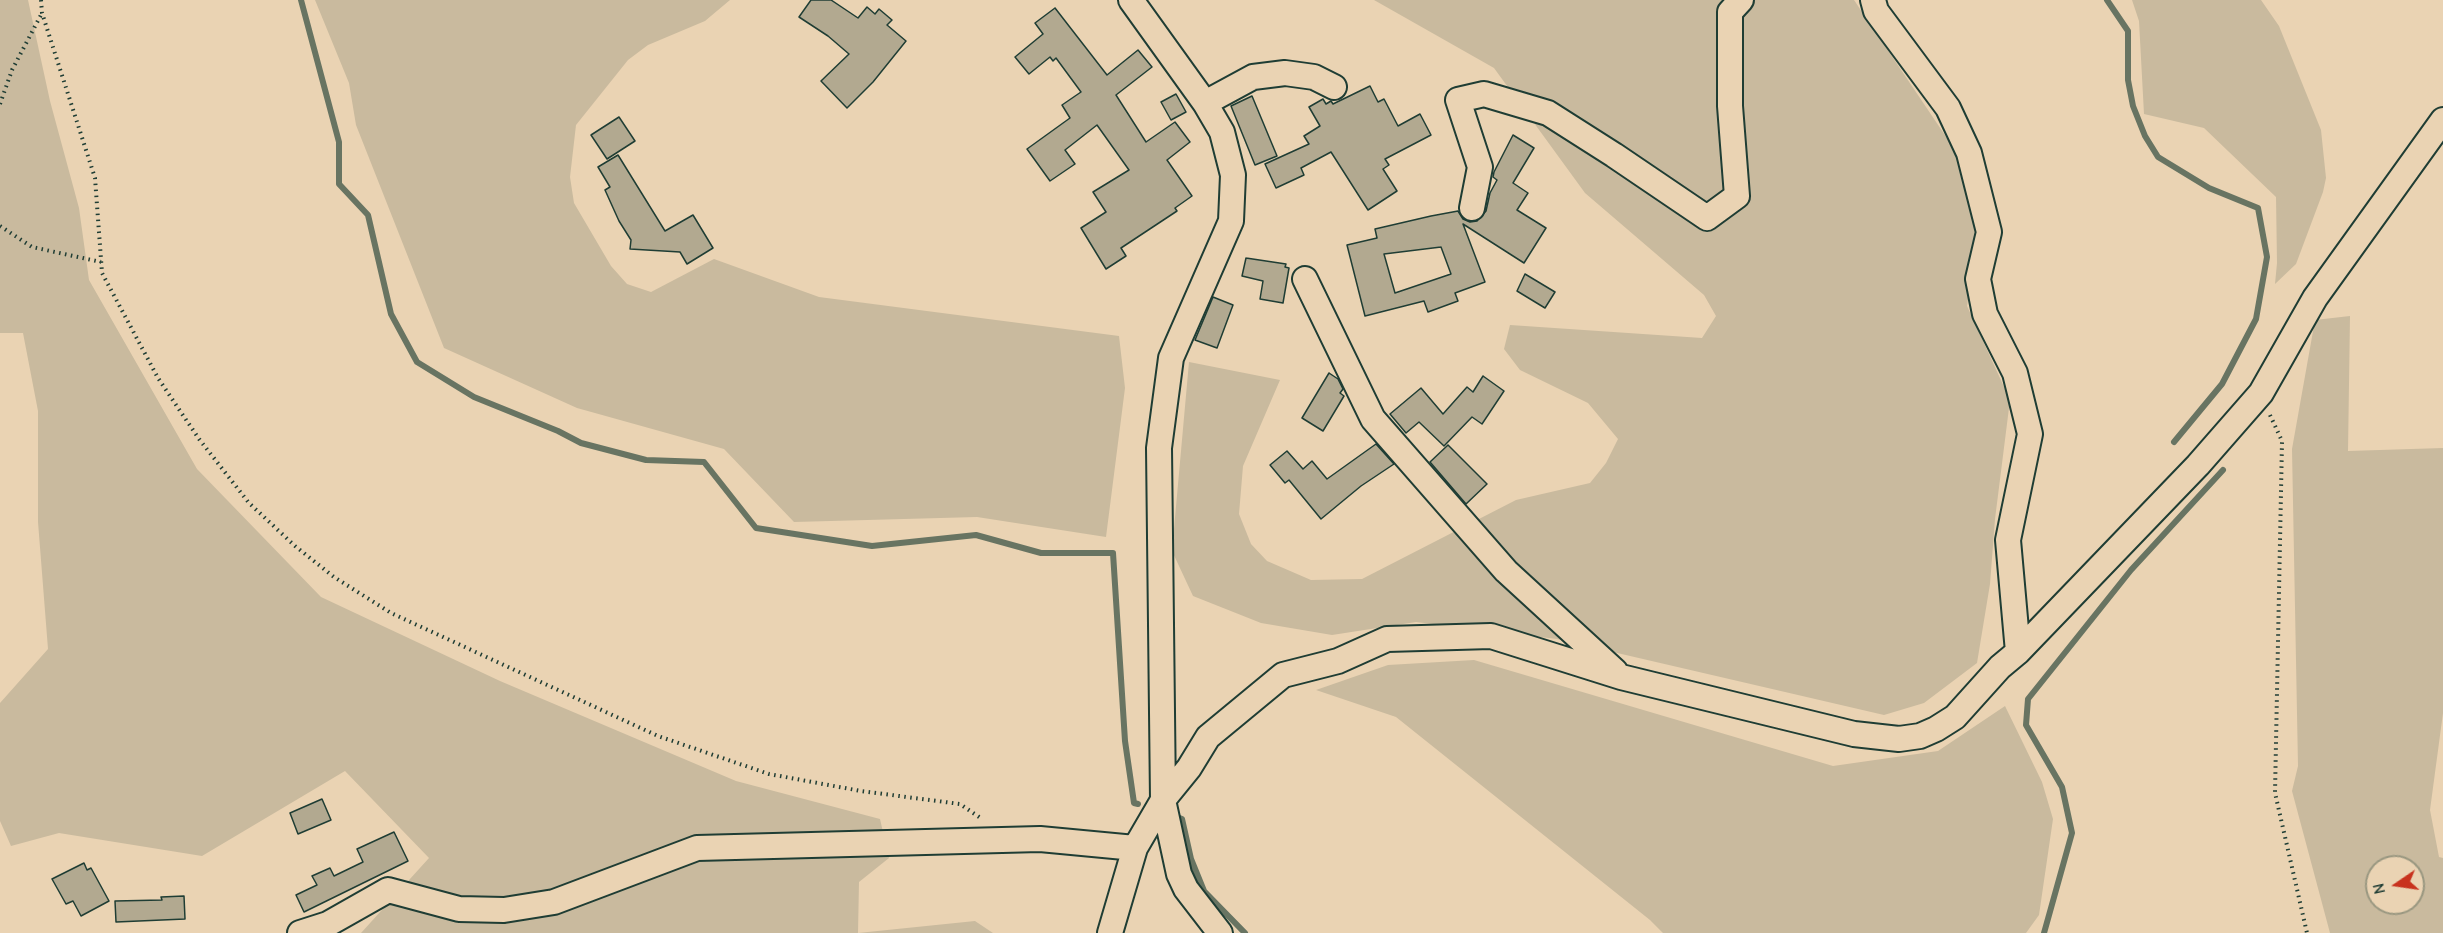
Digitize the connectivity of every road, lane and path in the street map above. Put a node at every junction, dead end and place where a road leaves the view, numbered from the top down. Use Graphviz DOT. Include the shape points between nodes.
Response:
graph roads {
  1 [pos="41,0"];
  2 [pos="1131,0"];
  3 [pos="1741,0"];
  4 [pos="1873,0"];
  5 [pos="42,13"];
  6 [pos="1334,87"];
  7 [pos="1205,103"];
  8 [pos="0,104"];
  9 [pos="2443,120"];
  10 [pos="1472,208"];
  11 [pos="0,226"];
  12 [pos="101,262"];
  13 [pos="1305,279"];
  14 [pos="2261,393"];
  15 [pos="2018,652"];
  16 [pos="1621,677"];
  17 [pos="1163,800"];
  18 [pos="1013,839"];
  19 [pos="1135,848"];
  20 [pos="300,933"];
  21 [pos="1110,933"];
  22 [pos="1220,933"];
  23 [pos="2307,933"];
  1 -- 5 [label="path"];
  2 -- 7 [label="street"];
  3 -- 10 [label="street" via="1730,12 1730,106 1737,196 1707,218 1548,113 1484,94 1458,100 1479,167"];
  4 -- 15 [label="street" via="1876,11 1948,108 1969,153 1989,232 1978,279 1985,314 2015,373 2030,434 2008,540"];
  5 -- 8 [label="path" via="12,70"];
  5 -- 12 [label="path" via="95,178"];
  6 -- 7 [label="street" via="1314,77 1285,72 1252,77"];
  7 -- 17 [label="street" via="1222,132 1233,175 1231,221 1171,358 1159,448"];
  9 -- 14 [label="street" via="2315,298"];
  11 -- 12 [label="path" via="32,247"];
  12 -- 18 [label="path" via="102,273 158,378 199,439 249,503 295,546 352,589 391,613 658,736 769,774 960,804"];
  13 -- 16 [label="street" via="1373,419 1506,571"];
  14 -- 15 [label="street" via="2198,465"];
  14 -- 23 [label="path" via="2282,441 2275,793"];
  15 -- 16 [label="street" via="1955,717 1920,736 1899,739 1854,734"];
  16 -- 17 [label="street" via="1491,636 1388,639 1338,661 1283,675 1208,737"];
  17 -- 19 [label="street"];
  17 -- 22 [label="street" via="1179,874"];
  18 -- 19 [label="street"];
  18 -- 20 [label="street" via="697,848 554,902 504,910 459,909 388,890 328,924"];
  19 -- 21 [label="street"];
}
